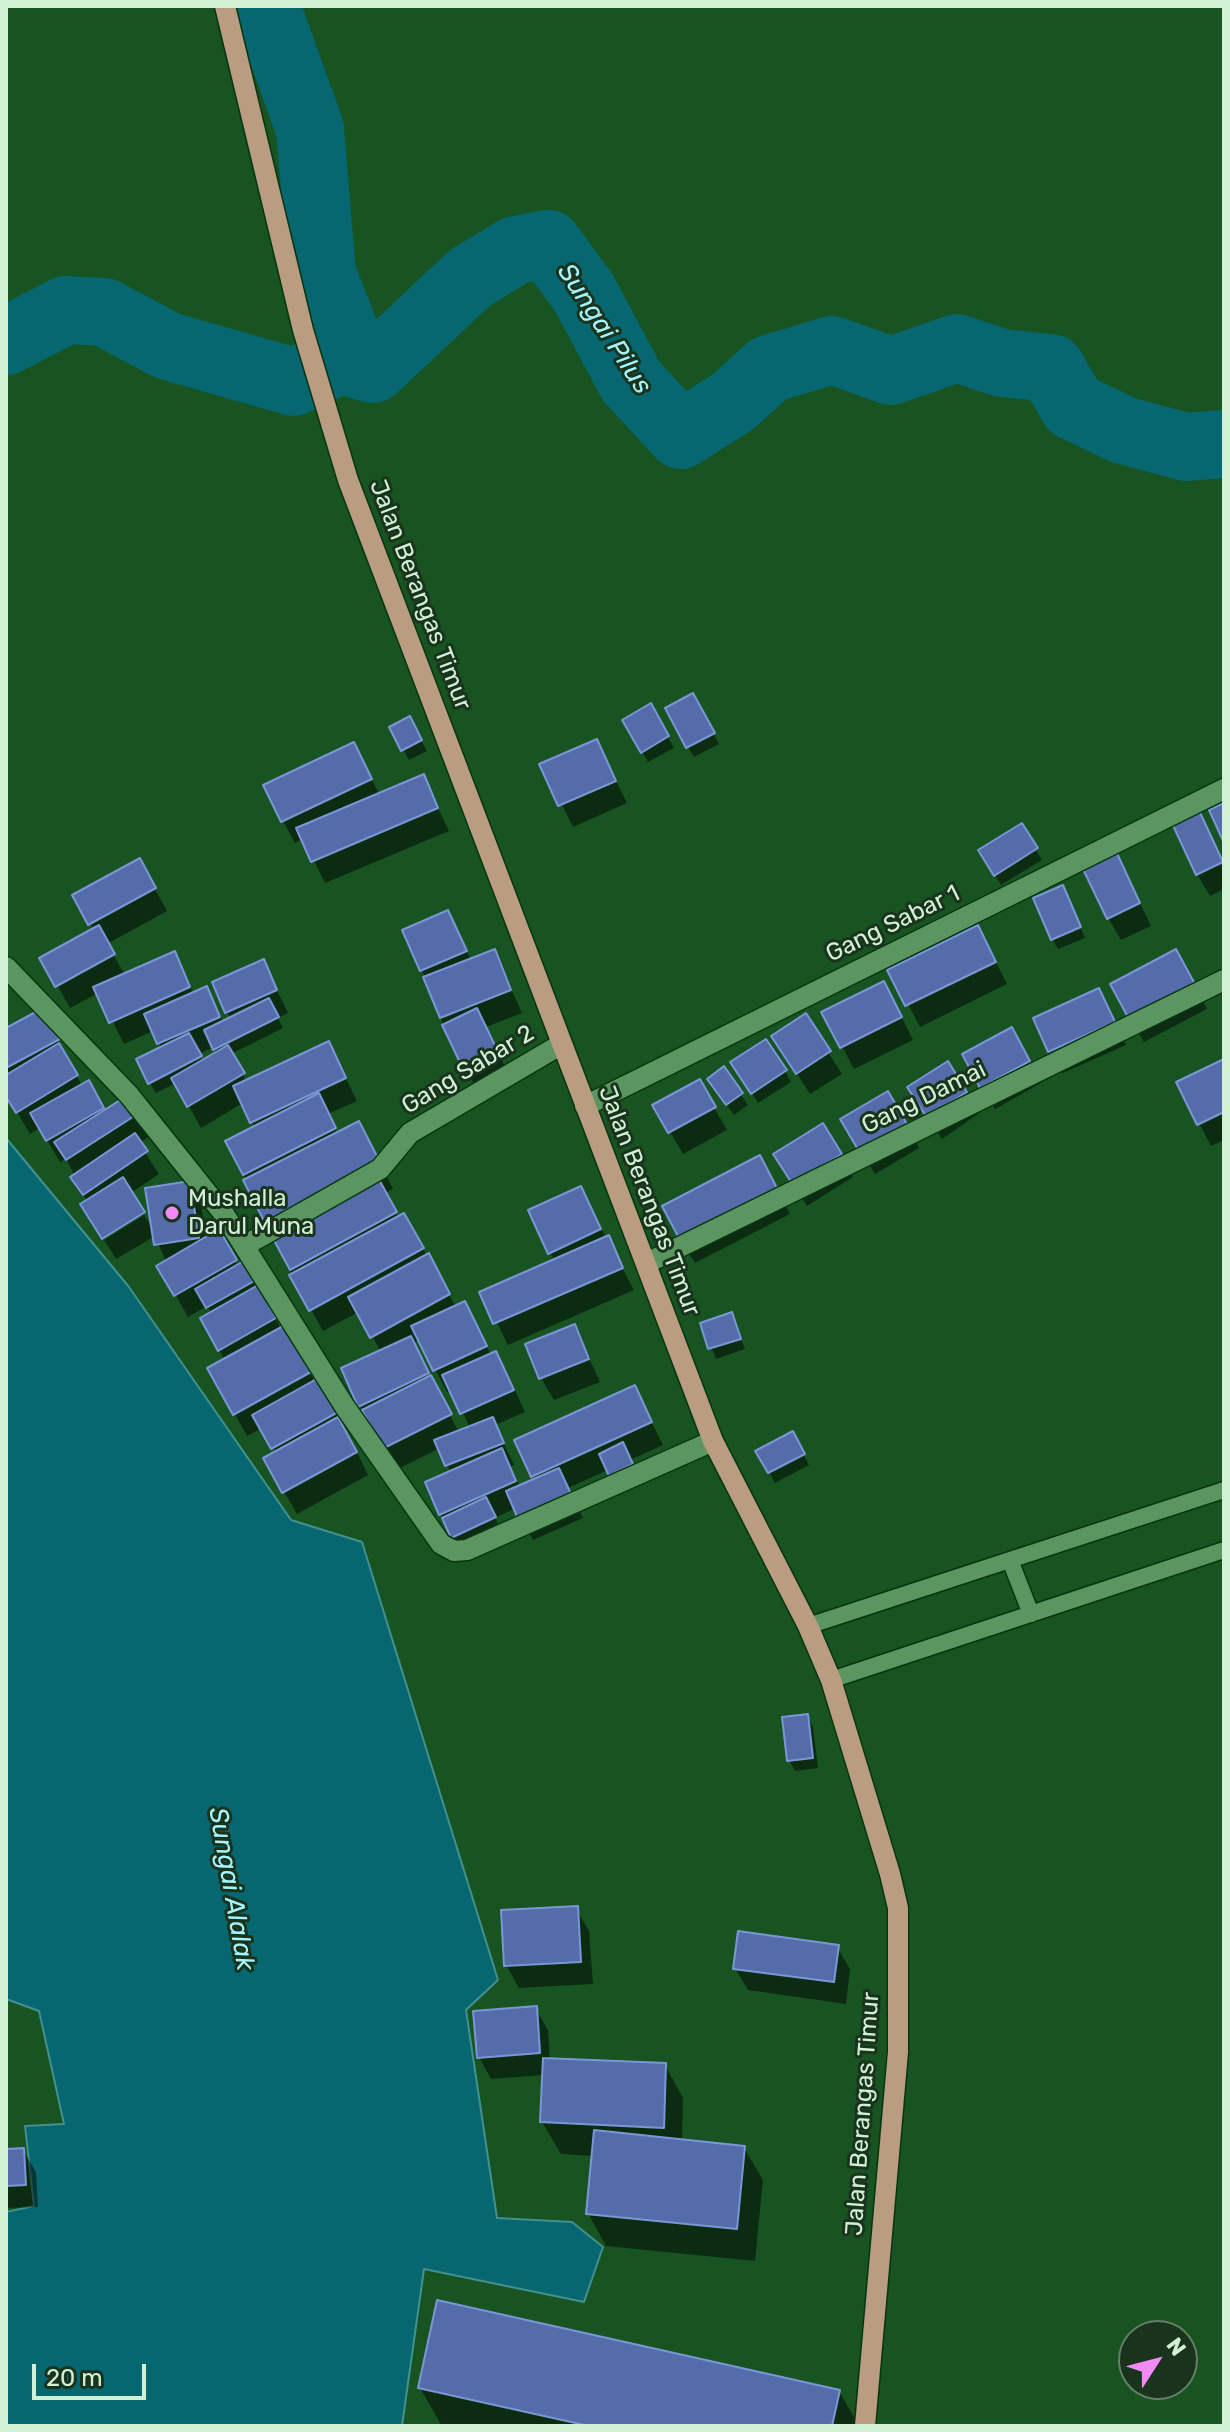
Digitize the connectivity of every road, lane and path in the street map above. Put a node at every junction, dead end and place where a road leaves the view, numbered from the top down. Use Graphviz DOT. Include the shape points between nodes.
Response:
graph roads {
  1 [pos="225,6"];
  2 [pos="1224,789"];
  3 [pos="6,967"];
  4 [pos="1224,980"];
  5 [pos="560,1045"];
  6 [pos="585,1106"];
  7 [pos="244,1246"];
  8 [pos="647,1263"];
  9 [pos="713,1441"];
  10 [pos="1224,1490"];
  11 [pos="1224,1550"];
  12 [pos="1010,1560"];
  13 [pos="1031,1614"];
  14 [pos="808,1626"];
  15 [pos="831,1680"];
  16 [pos="865,2426"];
  1 -- 5 [label="main road, Jalan Berangas Timur" via="303,330 348,480"];
  2 -- 6 [label="street, Gang Sabar 1"];
  3 -- 7 [label="street" via="129,1095"];
  4 -- 8 [label="street, Gang Damai"];
  5 -- 6 [label="main road, Jalan Berangas Timur"];
  5 -- 7 [label="street, Gang Sabar 2" via="410,1133 380,1169"];
  6 -- 8 [label="main road, Jalan Berangas Timur"];
  7 -- 9 [label="street" via="423,1521 441,1544 454,1551 467,1550"];
  8 -- 9 [label="main road, Jalan Berangas Timur"];
  9 -- 14 [label="main road, Jalan Berangas Timur"];
  10 -- 12 [label="lane"];
  11 -- 13 [label="lane"];
  12 -- 13 [label="lane"];
  12 -- 14 [label="lane"];
  13 -- 15 [label="lane"];
  14 -- 15 [label="main road, Jalan Berangas Timur"];
  15 -- 16 [label="main road, Jalan Berangas Timur" via="898,1908 898,2052"];
}
